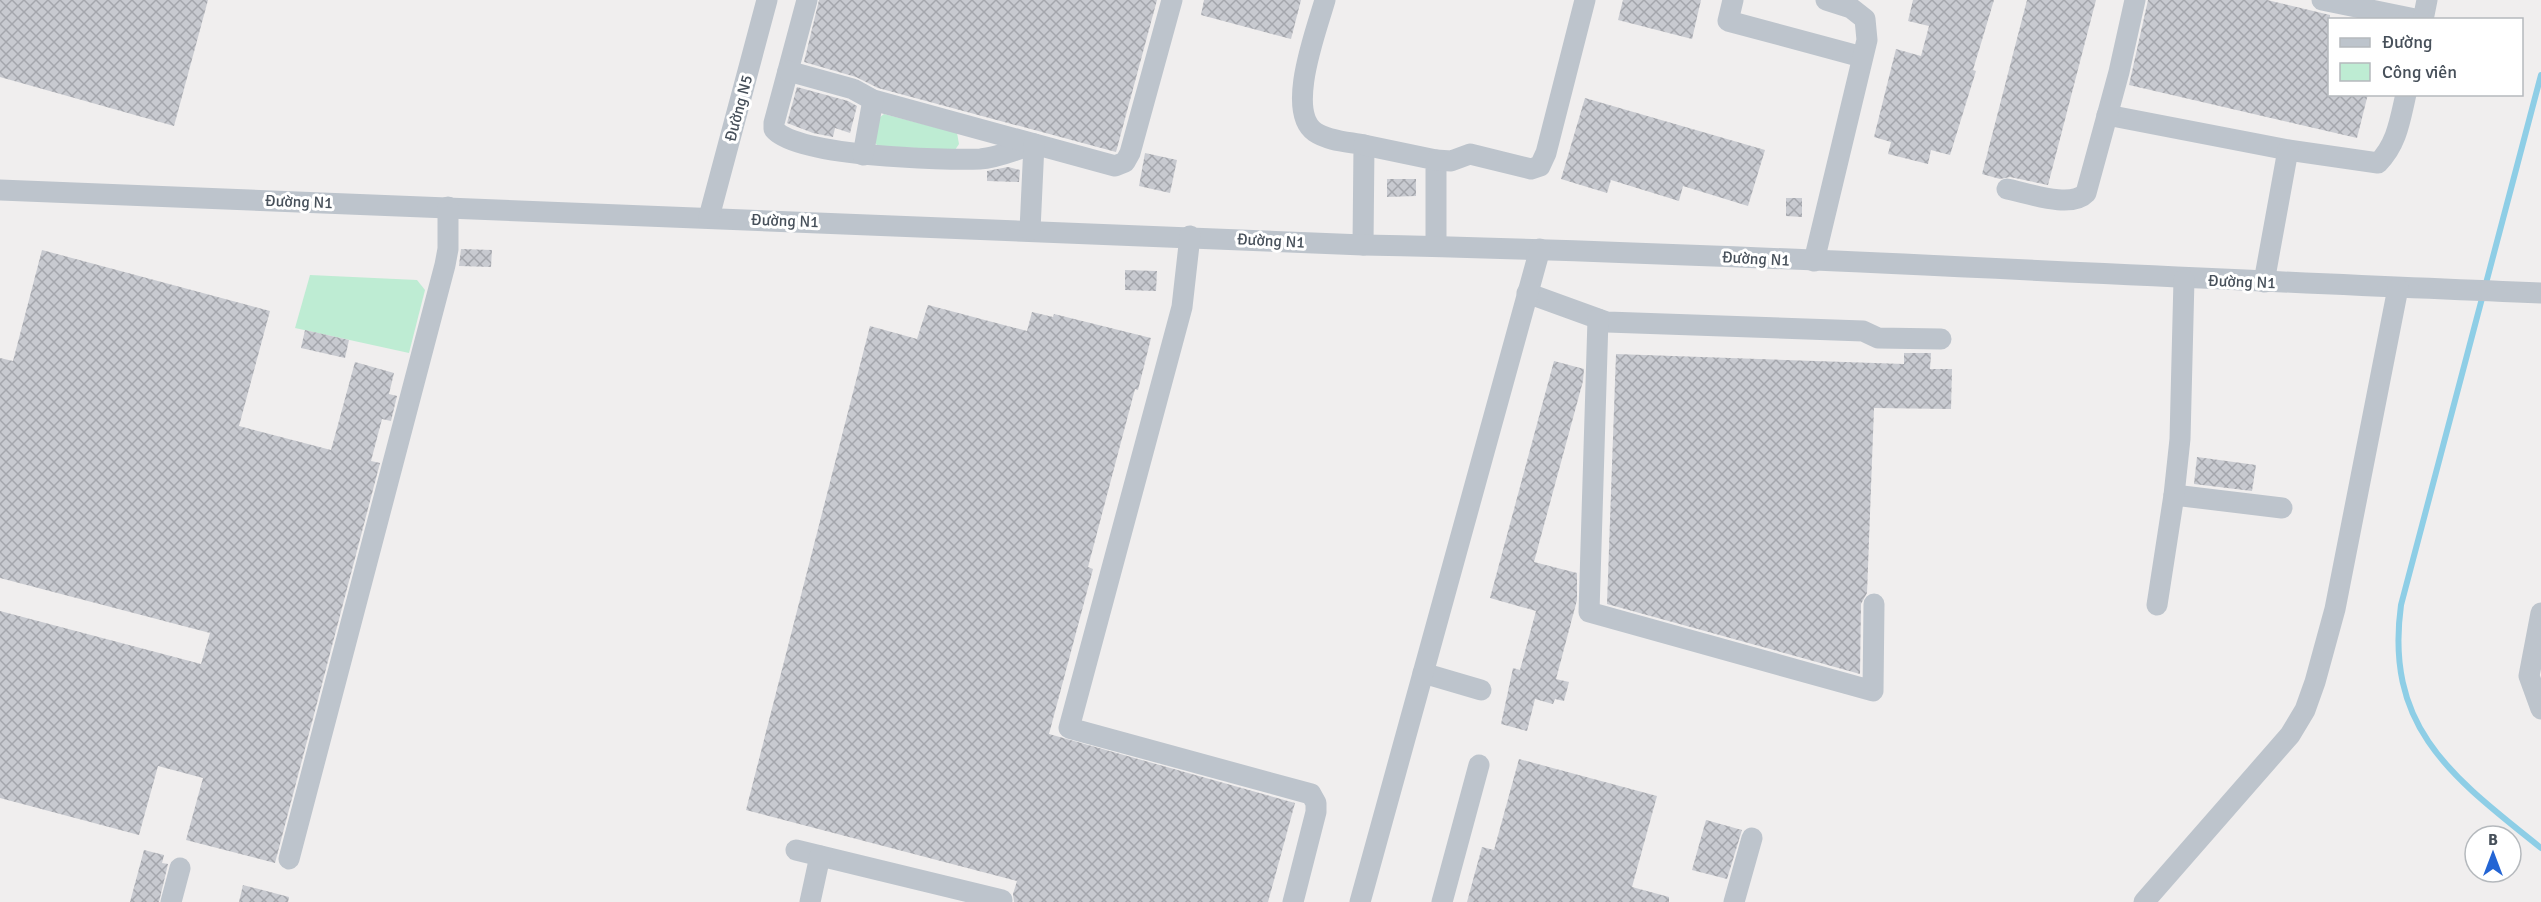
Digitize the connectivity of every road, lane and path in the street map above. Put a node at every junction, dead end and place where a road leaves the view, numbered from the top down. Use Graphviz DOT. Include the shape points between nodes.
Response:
graph roads {
  1 [pos="767,0"];
  2 [pos="807,0"];
  3 [pos="1172,0"];
  4 [pos="1325,0"];
  5 [pos="1585,0"];
  6 [pos="1733,0"];
  7 [pos="1826,0"];
  8 [pos="2134,0"];
  9 [pos="2322,0"];
  10 [pos="2427,0"];
  11 [pos="2411,18"];
  12 [pos="2422,18"];
  13 [pos="1863,57"];
  14 [pos="788,71"];
  15 [pos="2406,96"];
  16 [pos="873,100"];
  17 [pos="2107,116"];
  18 [pos="1034,144"];
  19 [pos="1364,145"];
  20 [pos="2288,150"];
  21 [pos="863,155"];
  22 [pos="1436,160"];
  23 [pos="2007,189"];
  24 [pos="0,190"];
  25 [pos="448,207"];
  26 [pos="709,217"];
  27 [pos="1030,230"];
  28 [pos="1190,236"];
  29 [pos="1364,245"];
  30 [pos="1436,246"];
  31 [pos="1539,249"];
  32 [pos="1814,261"];
  33 [pos="2184,279"];
  34 [pos="2265,282"];
  35 [pos="2398,288"];
  36 [pos="1527,293"];
  37 [pos="2531,293"];
  38 [pos="1598,319"];
  39 [pos="1941,339"];
  40 [pos="2174,495"];
  41 [pos="2282,508"];
  42 [pos="1874,604"];
  43 [pos="2157,605"];
  44 [pos="2541,613"];
  45 [pos="1423,673"];
  46 [pos="1481,690"];
  47 [pos="2541,709"];
  48 [pos="1479,765"];
  49 [pos="1752,838"];
  50 [pos="796,850"];
  51 [pos="820,856"];
  52 [pos="289,860"];
  53 [pos="180,868"];
  54 [pos="171,902"];
  55 [pos="810,902"];
  56 [pos="1001,902"];
  57 [pos="1293,902"];
  58 [pos="1360,902"];
  59 [pos="1442,902"];
  60 [pos="1734,902"];
  61 [pos="2144,902"];
  1 -- 26 [label="street, Đường N5"];
  2 -- 14 [label="street"];
  3 -- 18 [label="street" via="1125,162 1115,166"];
  4 -- 19 [label="street" via="1302,85 1302,105 1313,131"];
  5 -- 22 [label="street" via="1540,166 1531,169 1470,154 1451,162"];
  6 -- 13 [label="street" via="1728,21"];
  7 -- 13 [label="street" via="1851,8 1865,18 1867,40"];
  8 -- 17 [label="street"];
  9 -- 11 [label="street"];
  10 -- 12 [label="street"];
  13 -- 32 [label="street"];
  14 -- 16 [label="street" via="853,89"];
  14 -- 21 [label="street" via="774,123 777,133 837,152"];
  15 -- 20 [label="street" via="2396,137 2378,163"];
  16 -- 18 [label="street"];
  16 -- 21 [label="street"];
  17 -- 20 [label="street"];
  17 -- 23 [label="street" via="2086,193 2080,199 2070,201"];
  18 -- 21 [label="street" via="983,159"];
  18 -- 27 [label="street"];
  19 -- 22 [label="street"];
  19 -- 29 [label="street"];
  20 -- 34 [label="street"];
  22 -- 30 [label="street"];
  24 -- 25 [label="street, Đường N1"];
  25 -- 26 [label="street, Đường N1"];
  25 -- 52 [label="street" via="445,265"];
  26 -- 27 [label="street, Đường N1"];
  27 -- 28 [label="street, Đường N1"];
  28 -- 29 [label="street, Đường N1"];
  28 -- 57 [label="street" via="1182,307 1069,728 1311,794 1316,812"];
  29 -- 30 [label="street, Đường N1"];
  30 -- 31 [label="street, Đường N1"];
  31 -- 32 [label="street, Đường N1"];
  31 -- 36 [label="street"];
  32 -- 33 [label="street, Đường N1"];
  33 -- 34 [label="street, Đường N1"];
  33 -- 40 [label="street" via="2181,416"];
  34 -- 35 [label="street, Đường N1"];
  35 -- 37 [label="street, Đường N1"];
  35 -- 61 [label="street" via="2335,609 2305,710 2290,735"];
  36 -- 38 [label="street"];
  36 -- 45 [label="street"];
  38 -- 39 [label="street" via="1618,323 1863,331 1878,338"];
  38 -- 42 [label="street" via="1589,612 1873,691"];
  40 -- 41 [label="street"];
  40 -- 43 [label="street"];
  44 -- 47 [label="street" via="2529,676"];
  45 -- 46 [label="street"];
  45 -- 58 [label="street"];
  48 -- 59 [label="street"];
  49 -- 60 [label="street"];
  50 -- 51 [label="street"];
  51 -- 55 [label="street"];
  51 -- 56 [label="street"];
  53 -- 54 [label="street"];
}
